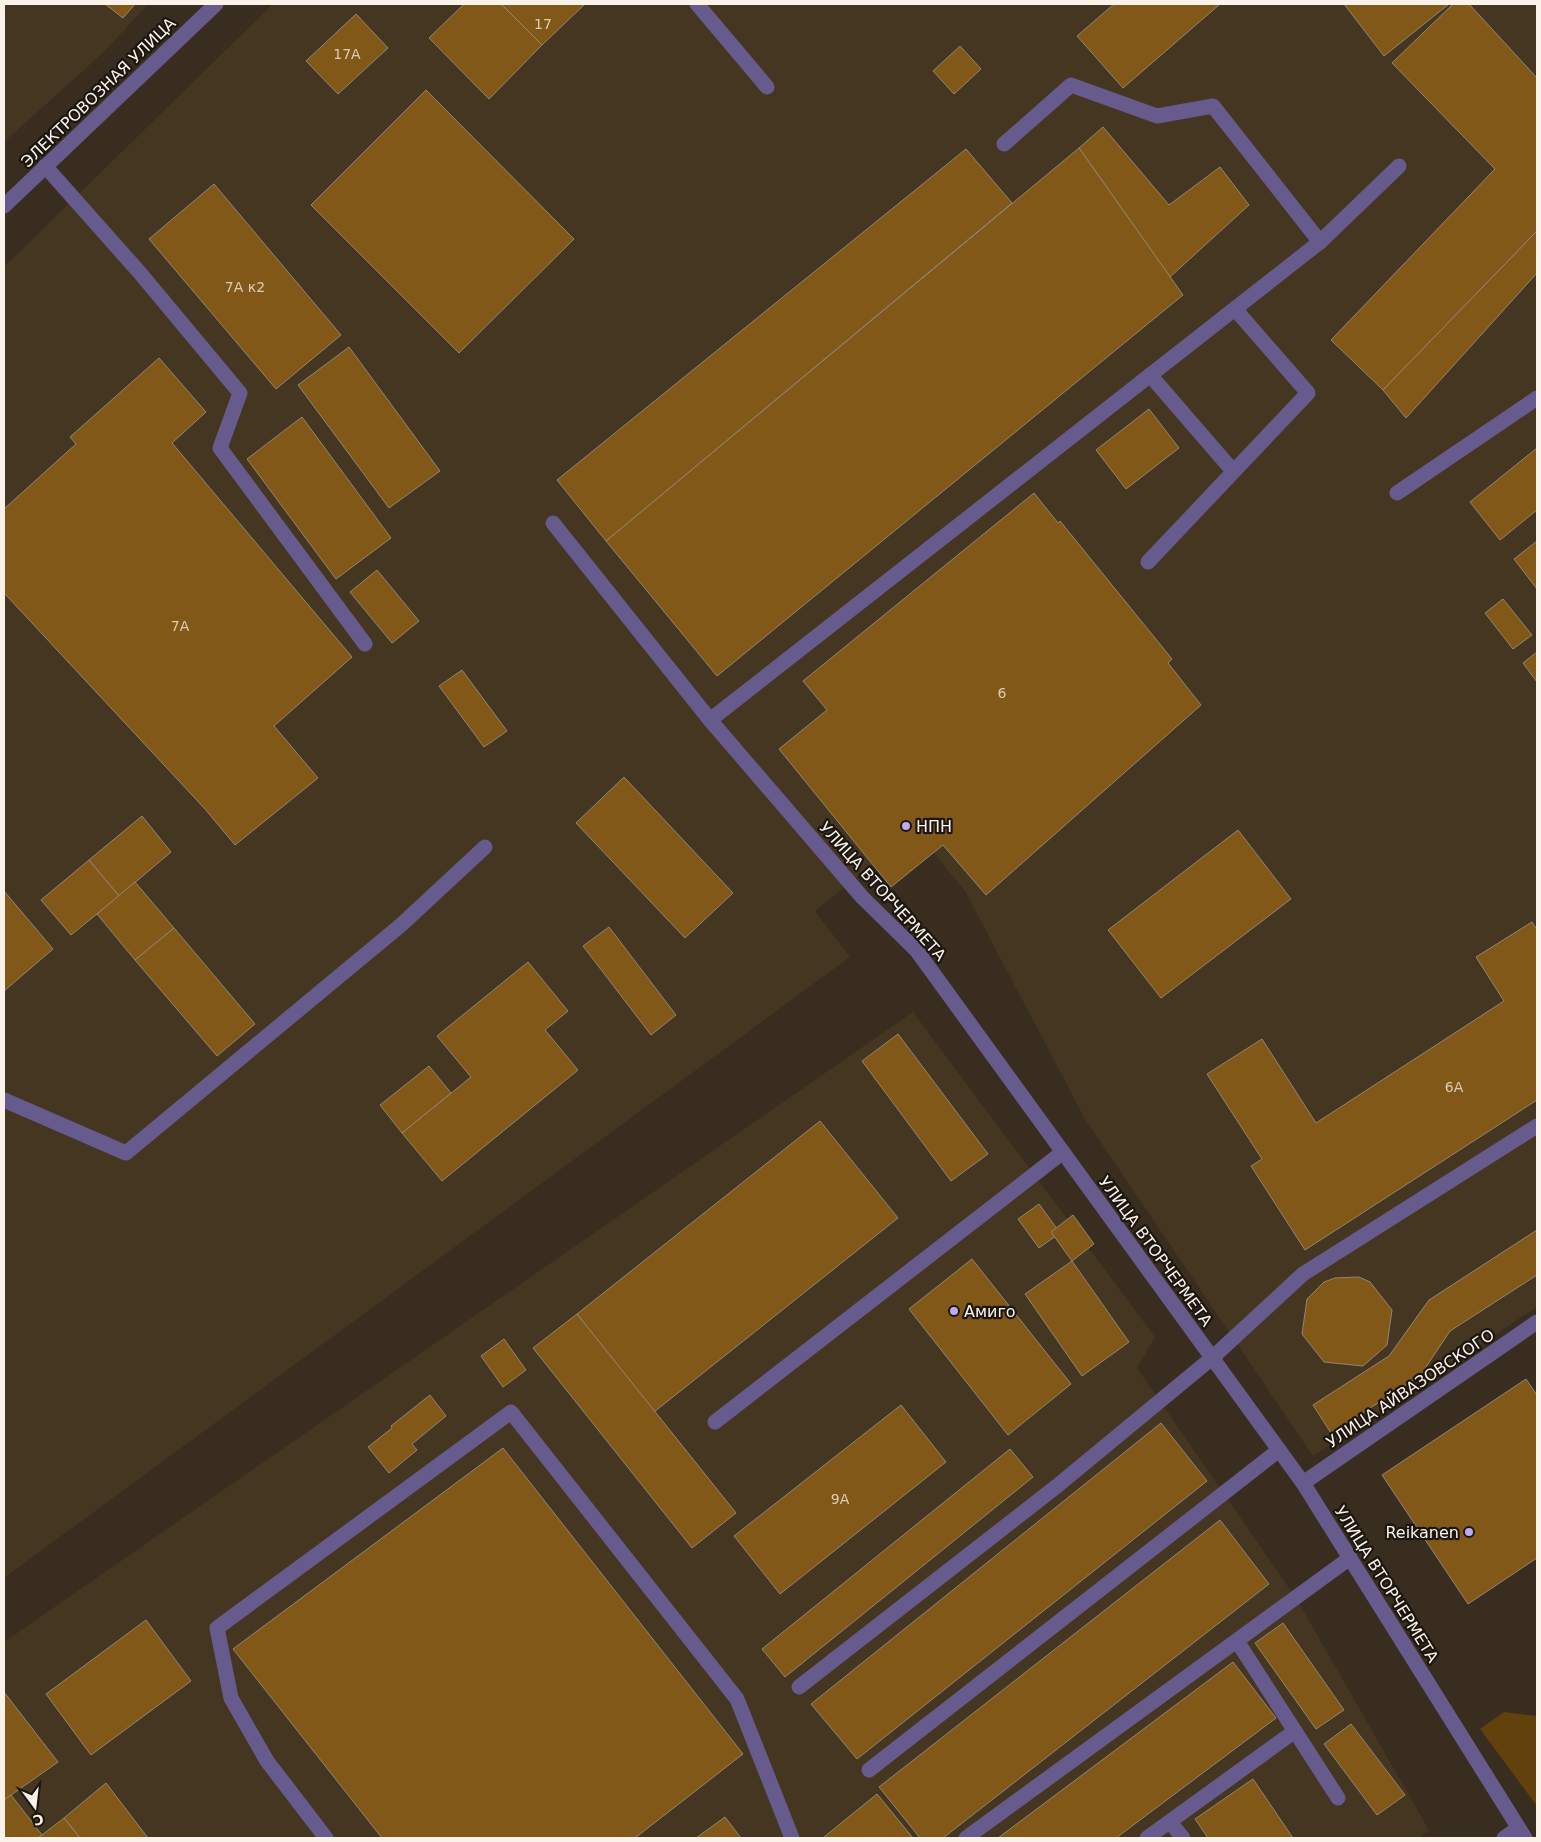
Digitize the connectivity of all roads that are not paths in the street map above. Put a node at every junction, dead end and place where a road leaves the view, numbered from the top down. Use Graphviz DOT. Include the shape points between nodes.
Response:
graph roads {
  1 [pos="216,4"];
  2 [pos="697,4"];
  3 [pos="767,86"];
  4 [pos="1004,144"];
  5 [pos="45,166"];
  6 [pos="1399,166"];
  7 [pos="4,206"];
  8 [pos="1320,242"];
  9 [pos="1235,309"];
  10 [pos="1150,375"];
  11 [pos="1537,398"];
  12 [pos="1234,471"];
  13 [pos="1397,494"];
  14 [pos="553,523"];
  15 [pos="1148,562"];
  16 [pos="365,644"];
  17 [pos="710,720"];
  18 [pos="485,847"];
  19 [pos="4,1100"];
  20 [pos="1537,1126"];
  21 [pos="1063,1152"];
  22 [pos="1537,1322"];
  23 [pos="1212,1358"];
  24 [pos="715,1422"];
  25 [pos="1279,1450"];
  26 [pos="1303,1483"];
  27 [pos="1350,1558"];
  28 [pos="1237,1641"];
  29 [pos="799,1687"];
  30 [pos="1295,1731"];
  31 [pos="869,1770"];
  32 [pos="1338,1798"];
  33 [pos="1170,1822"];
  34 [pos="1521,1833"];
  35 [pos="326,1838"];
  36 [pos="792,1838"];
  37 [pos="966,1838"];
  38 [pos="1147,1838"];
  39 [pos="1183,1838"];
  40 [pos="1504,1838"];
  1 -- 5 [label="street, ЭЛЕКТРОВОЗНАЯ УЛИЦА"];
  2 -- 3 [label="street"];
  4 -- 8 [label="street" via="1071,85 1157,116 1213,106"];
  5 -- 7 [label="street, ЭЛЕКТРОВОЗНАЯ УЛИЦА"];
  5 -- 16 [label="street" via="240,393 220,448"];
  6 -- 8 [label="street"];
  8 -- 9 [label="street"];
  9 -- 10 [label="street"];
  9 -- 12 [label="street" via="1308,393"];
  10 -- 12 [label="street"];
  10 -- 17 [label="street"];
  11 -- 13 [label="street"];
  12 -- 15 [label="street"];
  14 -- 17 [label="street, УЛИЦА ВТОРЧЕРМЕТА"];
  17 -- 21 [label="street, УЛИЦА ВТОРЧЕРМЕТА" via="862,897 917,951"];
  18 -- 19 [label="street" via="401,925 126,1153"];
  20 -- 23 [label="street" via="1303,1274"];
  21 -- 23 [label="street, УЛИЦА ВТОРЧЕРМЕТА"];
  21 -- 24 [label="street"];
  22 -- 26 [label="street, УЛИЦА АЙВАЗОВСКОГО"];
  23 -- 25 [label="street, УЛИЦА ВТОРЧЕРМЕТА"];
  23 -- 29 [label="street" via="1057,1486"];
  25 -- 26 [label="street, УЛИЦА ВТОРЧЕРМЕТА"];
  25 -- 31 [label="street"];
  26 -- 27 [label="street, УЛИЦА ВТОРЧЕРМЕТА"];
  27 -- 28 [label="street"];
  27 -- 34 [label="street, УЛИЦА ВТОРЧЕРМЕТА"];
  28 -- 30 [label="street"];
  28 -- 37 [label="street"];
  30 -- 32 [label="street"];
  30 -- 33 [label="street"];
  33 -- 38 [label="street"];
  33 -- 39 [label="street"];
  34 -- 40 [label="street"];
  35 -- 36 [label="street" via="267,1761 231,1698 217,1628 511,1412 737,1699"];
}
